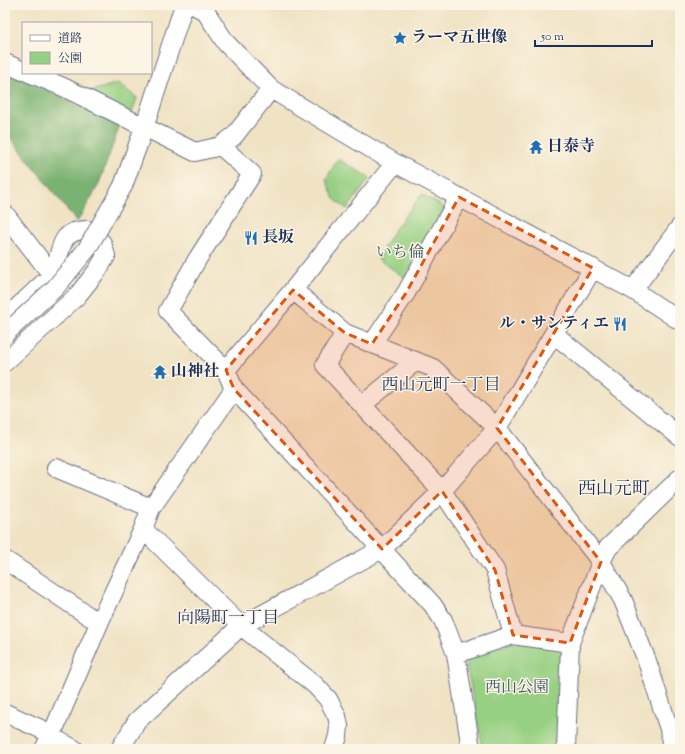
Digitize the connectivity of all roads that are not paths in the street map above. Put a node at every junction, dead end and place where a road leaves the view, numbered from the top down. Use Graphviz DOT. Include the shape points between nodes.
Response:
graph roads {
  1 [pos="184,5"];
  2 [pos="192,5"];
  3 [pos="5,63"];
  4 [pos="22,71"];
  5 [pos="31,74"];
  6 [pos="271,89"];
  7 [pos="144,128"];
  8 [pos="221,146"];
  9 [pos="395,163"];
  10 [pos="459,197"];
  11 [pos="5,214"];
  12 [pos="680,227"];
  13 [pos="593,268"];
  14 [pos="52,275"];
  15 [pos="293,290"];
  16 [pos="632,290"];
  17 [pos="5,319"];
  18 [pos="680,321"];
  19 [pos="345,333"];
  20 [pos="5,334"];
  21 [pos="554,334"];
  22 [pos="372,344"];
  23 [pos="416,361"];
  24 [pos="5,362"];
  25 [pos="226,370"];
  26 [pos="234,388"];
  27 [pos="362,405"];
  28 [pos="497,428"];
  29 [pos="680,437"];
  30 [pos="56,468"];
  31 [pos="680,478"];
  32 [pos="442,491"];
  33 [pos="151,508"];
  34 [pos="143,529"];
  35 [pos="382,549"];
  36 [pos="5,560"];
  37 [pos="601,562"];
  38 [pos="100,621"];
  39 [pos="242,626"];
  40 [pos="513,635"];
  41 [pos="570,643"];
  42 [pos="456,654"];
  43 [pos="5,713"];
  44 [pos="675,727"];
  45 [pos="48,742"];
  46 [pos="74,749"];
  47 [pos="120,749"];
  48 [pos="334,749"];
  49 [pos="471,749"];
  50 [pos="566,749"];
  51 [pos="672,749"];
  1 -- 7 [label="street"];
  2 -- 6 [label="street" via="205,11 226,43"];
  3 -- 4 [label="street"];
  5 -- 7 [label="street"];
  6 -- 8 [label="street" via="234,136"];
  6 -- 9 [label="street"];
  7 -- 8 [label="street" via="195,152"];
  7 -- 20 [label="street, bridge" via="122,186 82,254 55,288"];
  8 -- 25 [label="street" via="252,174 168,310"];
  9 -- 10 [label="street"];
  9 -- 15 [label="street"];
  10 -- 13 [label="street"];
  10 -- 22 [label="street" via="406,293"];
  11 -- 14 [label="street"];
  12 -- 16 [label="street"];
  13 -- 16 [label="street"];
  13 -- 21 [label="street"];
  14 -- 17 [label="street"];
  14 -- 24 [label="street" via="60,249 70,234 78,230 88,230 102,243 106,256 78,296"];
  15 -- 19 [label="street"];
  15 -- 25 [label="street"];
  16 -- 18 [label="street"];
  19 -- 22 [label="street"];
  19 -- 27 [label="street" via="325,365"];
  21 -- 28 [label="street"];
  21 -- 29 [label="street"];
  22 -- 23 [label="street"];
  23 -- 27 [label="street"];
  23 -- 28 [label="street" via="433,368"];
  25 -- 26 [label="street"];
  26 -- 33 [label="street"];
  26 -- 35 [label="street"];
  27 -- 32 [label="street"];
  28 -- 32 [label="street"];
  28 -- 37 [label="street"];
  30 -- 33 [label="street"];
  31 -- 37 [label="street" via="608,548"];
  32 -- 35 [label="street"];
  32 -- 40 [label="street" via="495,570"];
  33 -- 34 [label="street"];
  34 -- 38 [label="street"];
  34 -- 39 [label="street"];
  35 -- 39 [label="street"];
  35 -- 42 [label="street" via="432,604 443,620"];
  36 -- 38 [label="street" via="90,617"];
  37 -- 41 [label="street"];
  37 -- 44 [label="street" via="623,600"];
  38 -- 45 [label="street"];
  39 -- 47 [label="street" via="137,721"];
  39 -- 48 [label="street" via="315,685 328,699 339,726"];
  40 -- 41 [label="street"];
  40 -- 42 [label="street"];
  41 -- 50 [label="street"];
  42 -- 49 [label="street"];
  43 -- 45 [label="street"];
  44 -- 51 [label="street"];
  45 -- 46 [label="street" via="59,741"];
}
